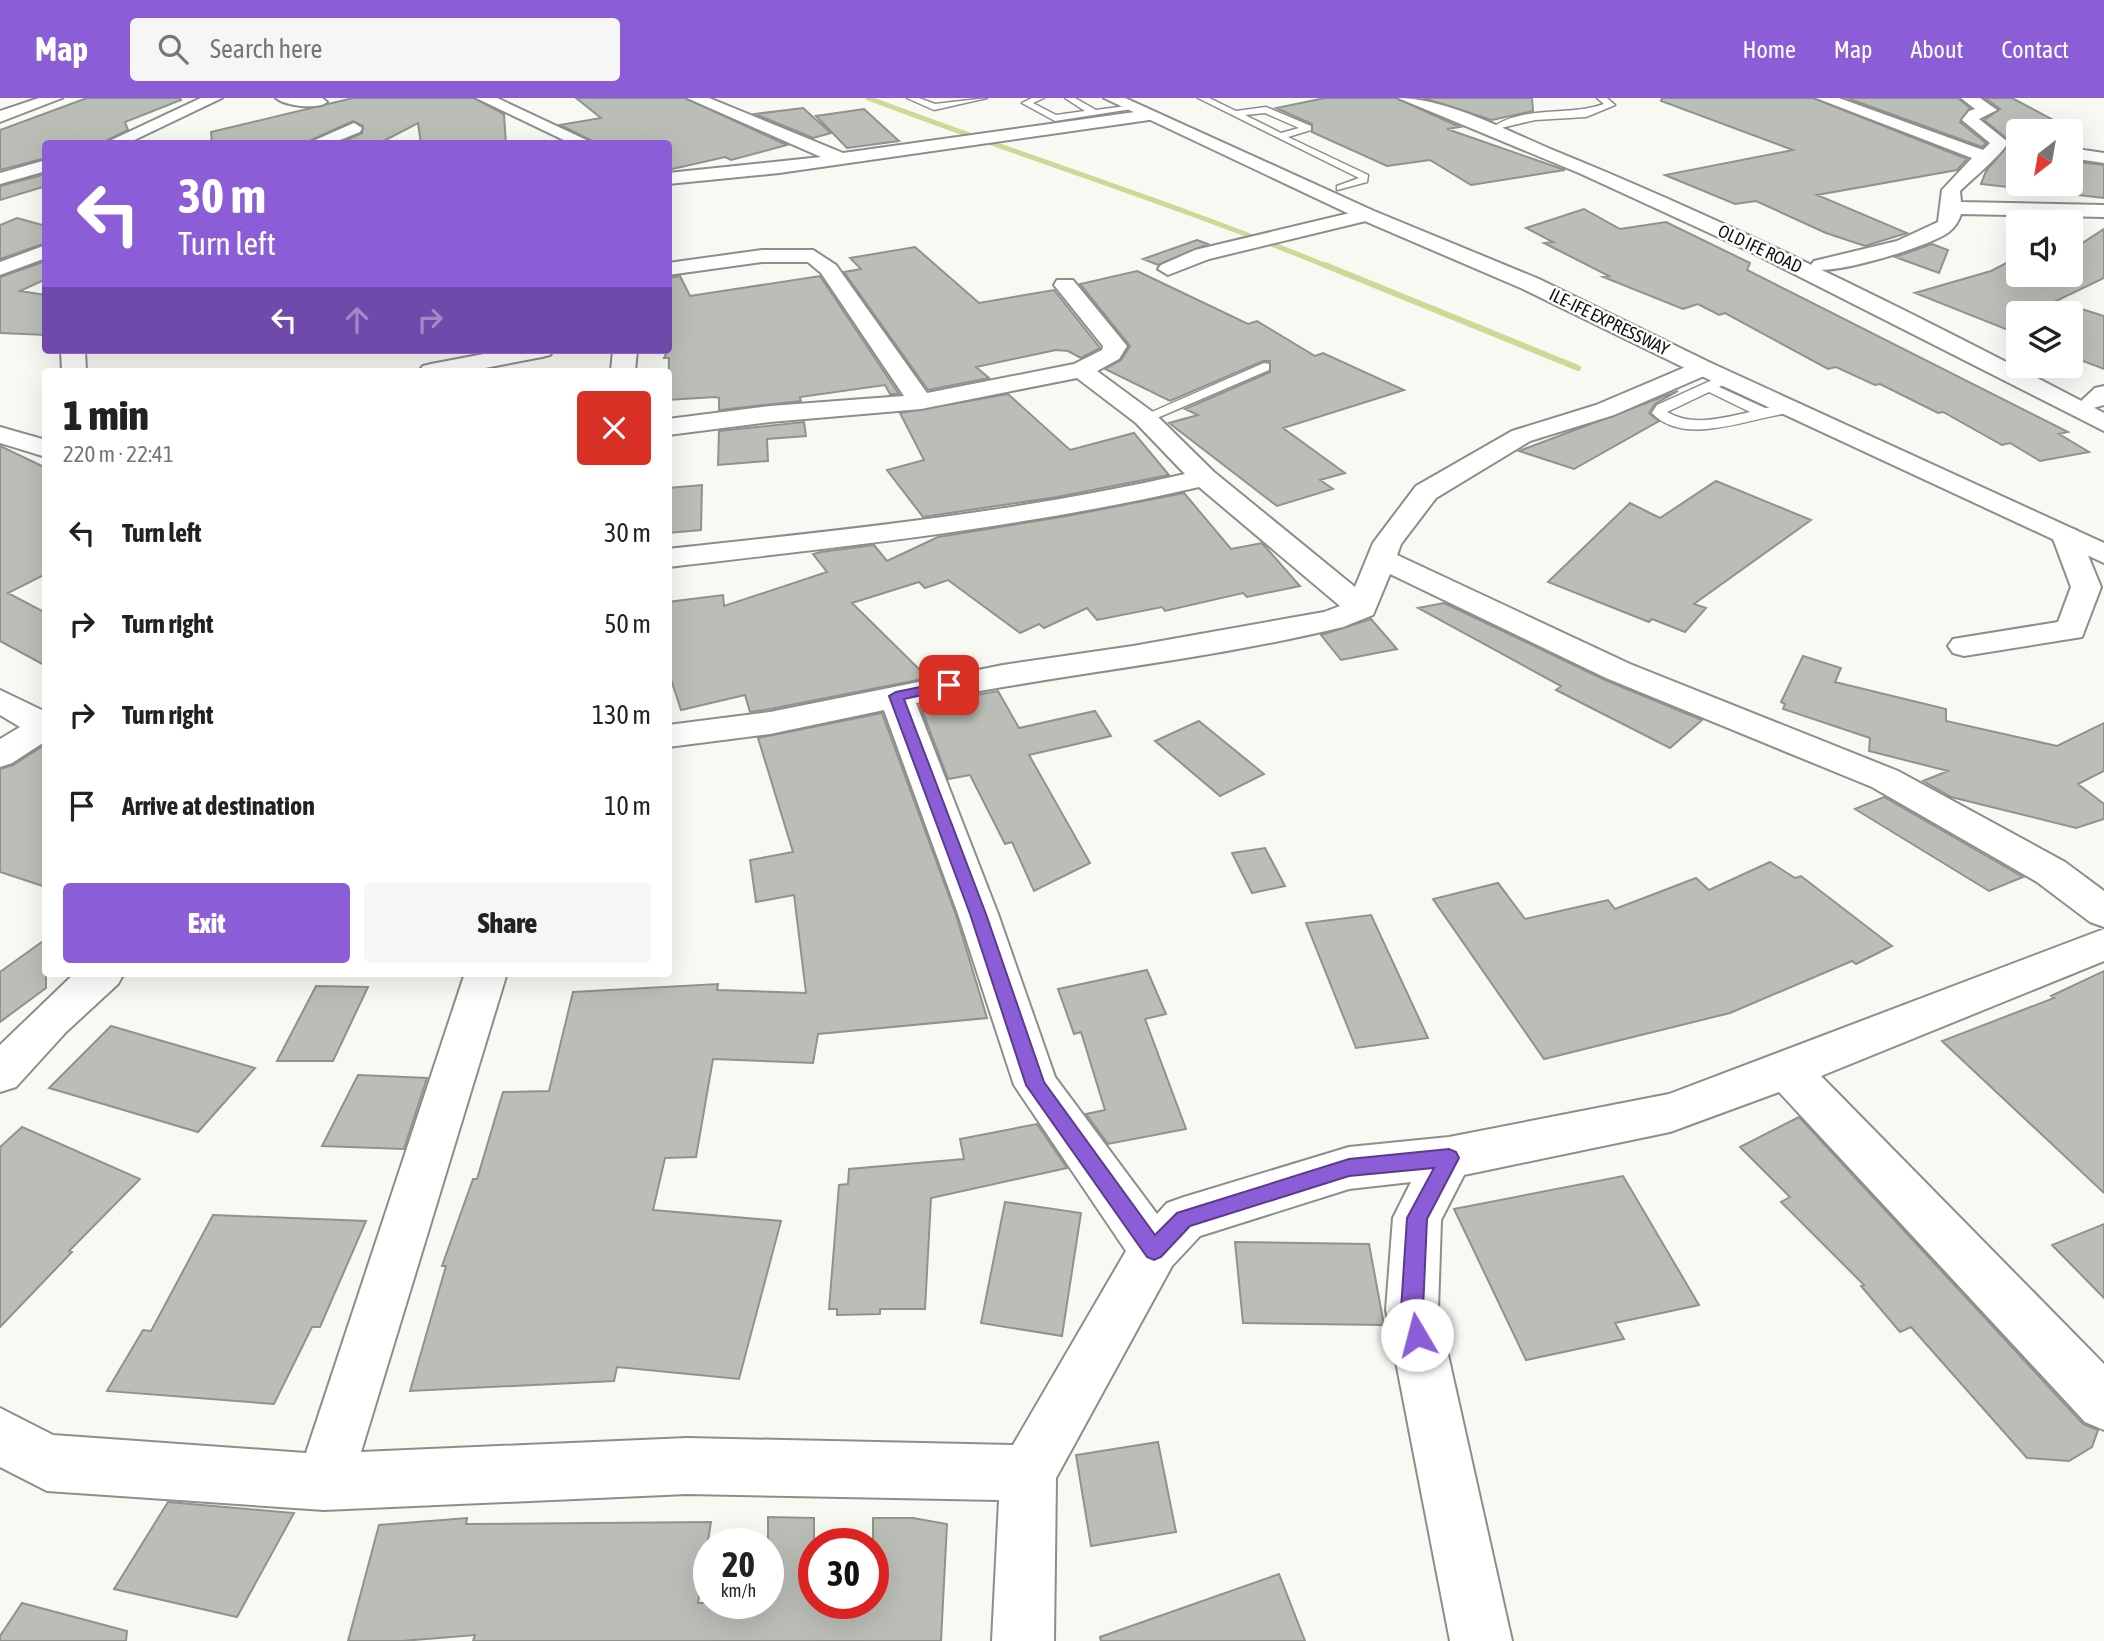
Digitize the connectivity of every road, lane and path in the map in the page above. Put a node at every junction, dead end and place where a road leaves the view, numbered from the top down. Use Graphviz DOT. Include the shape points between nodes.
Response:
graph roads {
  1 [pos="54,98"];
  2 [pos="214,98"];
  3 [pos="284,98"];
  4 [pos="508,98"];
  5 [pos="695,98"];
  6 [pos="911,98"];
  7 [pos="983,98"];
  8 [pos="1040,98"];
  9 [pos="1069,98"];
  10 [pos="1202,98"];
  11 [pos="1235,98"];
  12 [pos="1406,98"];
  13 [pos="1429,98"];
  14 [pos="1601,98"];
  15 [pos="1824,98"];
  16 [pos="1969,98"];
  17 [pos="487,99"];
  18 [pos="319,102"];
  19 [pos="1212,103"];
  20 [pos="1104,106"];
  21 [pos="1140,107"];
  22 [pos="1235,114"];
  23 [pos="0,117"];
  24 [pos="1501,125"];
  25 [pos="354,128"];
  26 [pos="1280,136"];
  27 [pos="120,140"];
  28 [pos="324,140"];
  29 [pos="578,140"];
  30 [pos="2006,150"];
  31 [pos="1990,153"];
  32 [pos="2083,155"];
  33 [pos="2104,158"];
  34 [pos="841,159"];
  35 [pos="42,166"];
  36 [pos="0,179"];
  37 [pos="672,179"];
  38 [pos="1340,188"];
  39 [pos="1951,208"];
  40 [pos="2104,211"];
  41 [pos="1367,215"];
  42 [pos="42,252"];
  43 [pos="4,265"];
  44 [pos="1821,265"];
  45 [pos="672,268"];
  46 [pos="1168,269"];
  47 [pos="1065,285"];
  48 [pos="1946,335"];
  49 [pos="521,354"];
  50 [pos="2006,358"];
  51 [pos="1264,367"];
  52 [pos="447,368"];
  53 [pos="1081,370"];
  54 [pos="1713,378"];
  55 [pos="2050,378"];
  56 [pos="2100,400"];
  57 [pos="921,402"];
  58 [pos="1790,409"];
  59 [pos="1760,411"];
  60 [pos="1145,418"];
  61 [pos="2104,423"];
  62 [pos="672,426"];
  63 [pos="0,435"];
  64 [pos="42,448"];
  65 [pos="1204,478"];
  66 [pos="2028,494"];
  67 [pos="2066,536"];
  68 [pos="2104,554"];
  69 [pos="672,558"];
  70 [pos="1381,558"];
  71 [pos="1362,608"];
  72 [pos="1965,646"];
  73 [pos="896,696"];
  74 [pos="0,701"];
  75 [pos="42,725"];
  76 [pos="42,729"];
  77 [pos="672,735"];
  78 [pos="0,755"];
  79 [pos="2104,912"];
  80 [pos="2104,944"];
  81 [pos="99,977"];
  82 [pos="485,977"];
  83 [pos="1787,1070"];
  84 [pos="0,1074"];
  85 [pos="1449,1158"];
  86 [pos="1154,1250"];
  87 [pos="2104,1402"];
  88 [pos="0,1436"];
  89 [pos="1028,1473"];
  90 [pos="324,1482"];
  91 [pos="1023,1641"];
  92 [pos="1481,1641"];
  1 -- 23 [label="main road"];
  2 -- 27 [label="main road"];
  3 -- 18 [label="main road"];
  4 -- 17 [label="main road"];
  5 -- 34 [label="main road"];
  6 -- 7 [label="lane" via="934,107"];
  8 -- 20 [label="lane" via="1026,103 1050,117"];
  9 -- 20 [label="lane"];
  10 -- 19 [label="lane"];
  11 -- 19 [label="lane"];
  12 -- 48 [label="main road, OLD IFE ROAD" via="1640,192"];
  13 -- 24 [label="main road, OLD IFE ROAD"];
  14 -- 24 [label="lane" via="1611,105 1586,114 1548,115"];
  15 -- 31 [label="main road"];
  16 -- 31 [label="main road" via="1989,110 1970,120 1999,142"];
  17 -- 29 [label="main road"];
  19 -- 22 [label="lane"];
  20 -- 21 [label="main road, ILE-IFE EXPRESSWAY"];
  21 -- 34 [label="main road"];
  21 -- 38 [label="main road, ILE-IFE EXPRESSWAY"];
  21 -- 41 [label="main road, ILE-IFE EXPRESSWAY"];
  22 -- 26 [label="lane"];
  22 -- 26 [label="lane" via="1266,110 1308,128"];
  24 -- 44 [label="main road, OLD IFE ROAD" via="1655,188"];
  25 -- 28 [label="main road"];
  26 -- 38 [label="lane" via="1364,177 1362,182"];
  30 -- 31 [label="main road"];
  31 -- 39 [label="main road" via="1951,190"];
  32 -- 33 [label="main road"];
  34 -- 37 [label="main road"];
  35 -- 36 [label="main road"];
  38 -- 66 [label="main road, ILE-IFE EXPRESSWAY"];
  39 -- 40 [label="main road"];
  39 -- 44 [label="main road" via="1945,226 1912,242"];
  41 -- 46 [label="main road" via="1214,250"];
  41 -- 54 [label="main road, ILE-IFE EXPRESSWAY" via="1531,284"];
  42 -- 43 [label="main road"];
  44 -- 48 [label="main road, OLD IFE ROAD"];
  45 -- 57 [label="main road" via="762,256 813,256 829,269"];
  47 -- 53 [label="main road" via="1115,346 1111,354"];
  48 -- 50 [label="main road, OLD IFE ROAD"];
  48 -- 61 [label="main road, OLD IFE ROAD"];
  49 -- 52 [label="main road"];
  51 -- 60 [label="lane"];
  53 -- 57 [label="main road"];
  53 -- 60 [label="main road"];
  54 -- 58 [label="main road, ILE-IFE EXPRESSWAY"];
  54 -- 59 [label="lane"];
  54 -- 59 [label="lane" via="1659,414 1691,427"];
  54 -- 70 [label="main road" via="1521,436 1426,492"];
  55 -- 56 [label="main road"];
  57 -- 62 [label="main road"];
  58 -- 59 [label="lane"];
  58 -- 67 [label="main road, ILE-IFE EXPRESSWAY"];
  60 -- 65 [label="main road"];
  63 -- 64 [label="main road"];
  65 -- 69 [label="main road" via="1095,503 954,526"];
  65 -- 71 [label="main road"];
  67 -- 68 [label="main road, ILE-IFE EXPRESSWAY"];
  67 -- 72 [label="main road" via="2086,587 2071,630"];
  70 -- 71 [label="main road"];
  70 -- 79 [label="main road" via="1618,671 1885,779 2050,872"];
  71 -- 73 [label="main road" via="1332,620"];
  73 -- 77 [label="main road" via="770,723"];
  73 -- 86 [label="main road" via="1036,1085"];
  74 -- 75 [label="main road"];
  76 -- 78 [label="main road"];
  80 -- 83 [label="main road"];
  81 -- 84 [label="main road"];
  82 -- 90 [label="main road"];
  83 -- 85 [label="main road" via="1670,1113"];
  83 -- 87 [label="main road"];
  85 -- 86 [label="main road" via="1349,1167 1184,1219"];
  85 -- 92 [label="main road" via="1417,1218 1412,1310"];
  86 -- 89 [label="main road"];
  88 -- 90 [label="main road" via="47,1463"];
  89 -- 90 [label="main road" via="687,1465"];
  89 -- 91 [label="main road"];
}
